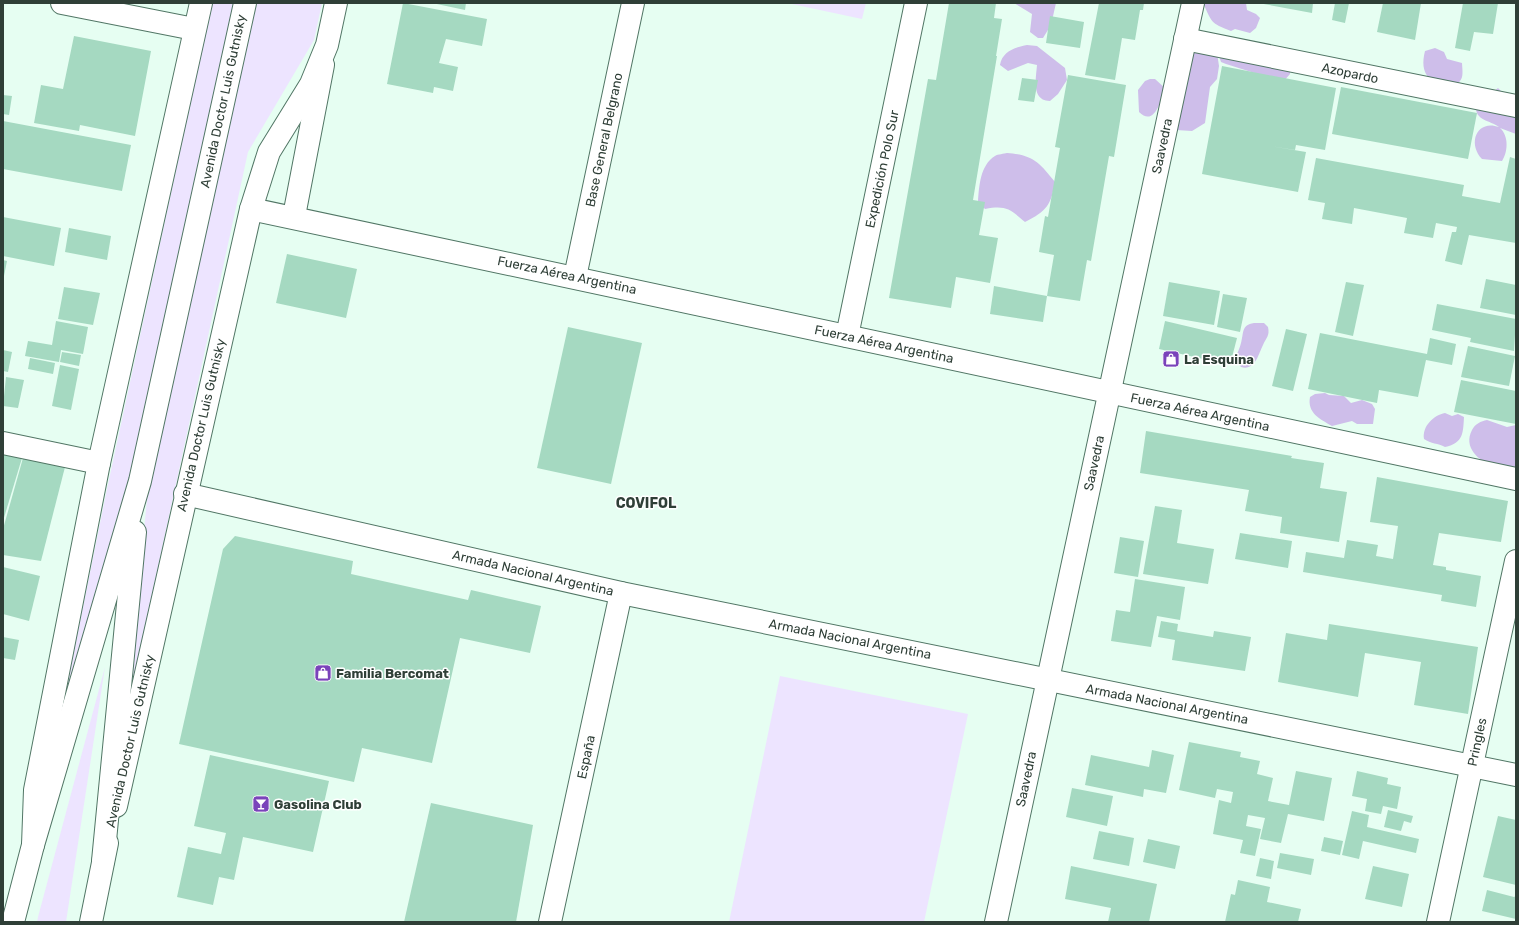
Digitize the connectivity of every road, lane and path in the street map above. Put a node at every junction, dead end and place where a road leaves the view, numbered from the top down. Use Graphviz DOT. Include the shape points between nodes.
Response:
graph roads {
  1 [pos="62,3"];
  2 [pos="200,3"];
  3 [pos="245,3"];
  4 [pos="336,3"];
  5 [pos="633,3"];
  6 [pos="916,3"];
  7 [pos="1193,3"];
  8 [pos="194,30"];
  9 [pos="1185,39"];
  10 [pos="327,45"];
  11 [pos="1516,106"];
  12 [pos="251,209"];
  13 [pos="294,216"];
  14 [pos="576,277"];
  15 [pos="847,336"];
  16 [pos="1109,393"];
  17 [pos="3,443"];
  18 [pos="100,463"];
  19 [pos="1516,479"];
  20 [pos="140,481"];
  21 [pos="185,494"];
  22 [pos="1516,561"];
  23 [pos="621,593"];
  24 [pos="1047,680"];
  25 [pos="1472,766"];
  26 [pos="1516,776"];
  27 [pos="33,845"];
  28 [pos="103,861"];
  29 [pos="11,912"];
  30 [pos="94,921"];
  31 [pos="550,922"];
  32 [pos="996,922"];
  33 [pos="1438,922"];
  1 -- 8 [label="street"];
  2 -- 8 [label="street, Avenida Doctor Luis Gutnisky"];
  3 -- 20 [label="street, Avenida Doctor Luis Gutnisky"];
  4 -- 10 [label="street, Avenida Doctor Luis Gutnisky"];
  5 -- 14 [label="street, Base General Belgrano"];
  6 -- 15 [label="street, Expedición Polo Sur"];
  7 -- 9 [label="street, Saavedra"];
  8 -- 18 [label="street, Avenida Doctor Luis Gutnisky"];
  9 -- 11 [label="street, Azopardo"];
  9 -- 16 [label="street, Saavedra"];
  10 -- 12 [label="street, Avenida Doctor Luis Gutnisky" via="311,84 269,152"];
  10 -- 13 [label="street"];
  12 -- 13 [label="street, Fuerza Aérea Argentina"];
  12 -- 21 [label="street, Avenida Doctor Luis Gutnisky"];
  13 -- 14 [label="street, Fuerza Aérea Argentina"];
  14 -- 15 [label="street, Fuerza Aérea Argentina"];
  15 -- 16 [label="street, Fuerza Aérea Argentina"];
  16 -- 19 [label="street, Fuerza Aérea Argentina"];
  16 -- 24 [label="street, Saavedra"];
  17 -- 18 [label="street"];
  18 -- 27 [label="street, Avenida Doctor Luis Gutnisky" via="35,790"];
  20 -- 27 [label="street, Avenida Doctor Luis Gutnisky"];
  20 -- 28 [label="street, Avenida Doctor Luis Gutnisky"];
  21 -- 23 [label="street, Armada Nacional Argentina"];
  21 -- 28 [label="street, Avenida Doctor Luis Gutnisky"];
  22 -- 25 [label="street, Pringles"];
  23 -- 24 [label="street, Armada Nacional Argentina"];
  23 -- 31 [label="street, España"];
  24 -- 25 [label="street, Armada Nacional Argentina"];
  24 -- 32 [label="street, Saavedra"];
  25 -- 26 [label="street, Armada Nacional Argentina"];
  25 -- 33 [label="street, Pringles"];
  27 -- 29 [label="street, Avenida Doctor Luis Gutnisky"];
  28 -- 30 [label="street, Avenida Doctor Luis Gutnisky"];
}
